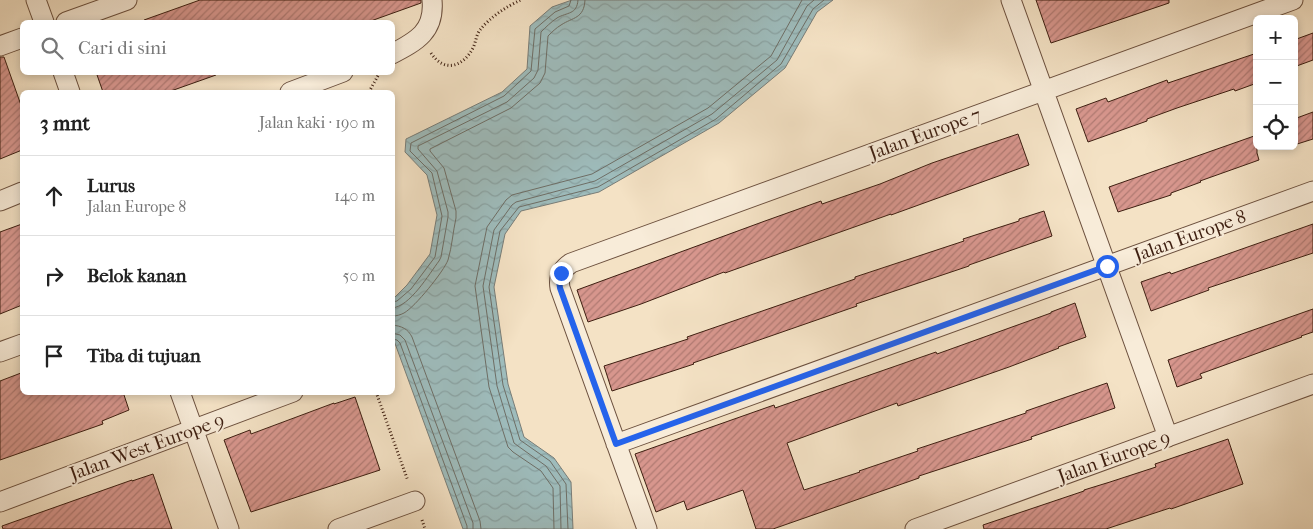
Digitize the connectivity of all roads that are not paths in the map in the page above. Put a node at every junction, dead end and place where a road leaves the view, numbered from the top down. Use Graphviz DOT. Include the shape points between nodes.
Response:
graph roads {
  1 [pos="36,0"];
  2 [pos="127,0"];
  3 [pos="432,0"];
  4 [pos="1012,0"];
  5 [pos="1292,0"];
  6 [pos="43,20"];
  7 [pos="72,20"];
  8 [pos="20,39"];
  9 [pos="0,46"];
  10 [pos="395,52"];
  11 [pos="64,75"];
  12 [pos="335,75"];
  13 [pos="69,90"];
  14 [pos="295,90"];
  15 [pos="1044,91"];
  16 [pos="1313,191"];
  17 [pos="20,193"];
  18 [pos="0,201"];
  19 [pos="1107,266"];
  20 [pos="20,345"];
  21 [pos="0,352"];
  22 [pos="1313,384"];
  23 [pos="181,395"];
  24 [pos="286,395"];
  25 [pos="193,430"];
  26 [pos="1168,437"];
  27 [pos="616,444"];
  28 [pos="415,501"];
  29 [pos="0,502"];
  30 [pos="229,529"];
  31 [pos="338,529"];
  32 [pos="647,529"];
  33 [pos="915,529"];
  1 -- 6 [label="street"];
  2 -- 7 [label="street"];
  3 -- 10 [label="street" via="431,21 424,34"];
  4 -- 15 [label="street"];
  5 -- 15 [label="street, Jalan Europe 7"];
  8 -- 9 [label="street"];
  11 -- 13 [label="street"];
  12 -- 14 [label="street"];
  15 -- 19 [label="street"];
  15 -- 27 [label="street, Jalan Europe 7" via="565,266 559,280 560,288"];
  16 -- 19 [label="street, Jalan Europe 8"];
  17 -- 18 [label="street"];
  19 -- 26 [label="street"];
  19 -- 27 [label="street, Jalan Europe 8"];
  20 -- 21 [label="street"];
  22 -- 26 [label="street, Jalan Europe 9"];
  23 -- 25 [label="street"];
  24 -- 25 [label="street, Jalan West Europe 9"];
  25 -- 29 [label="street, Jalan West Europe 9"];
  25 -- 30 [label="street"];
  26 -- 33 [label="street, Jalan Europe 9"];
  27 -- 32 [label="street"];
  28 -- 31 [label="street"];
}
